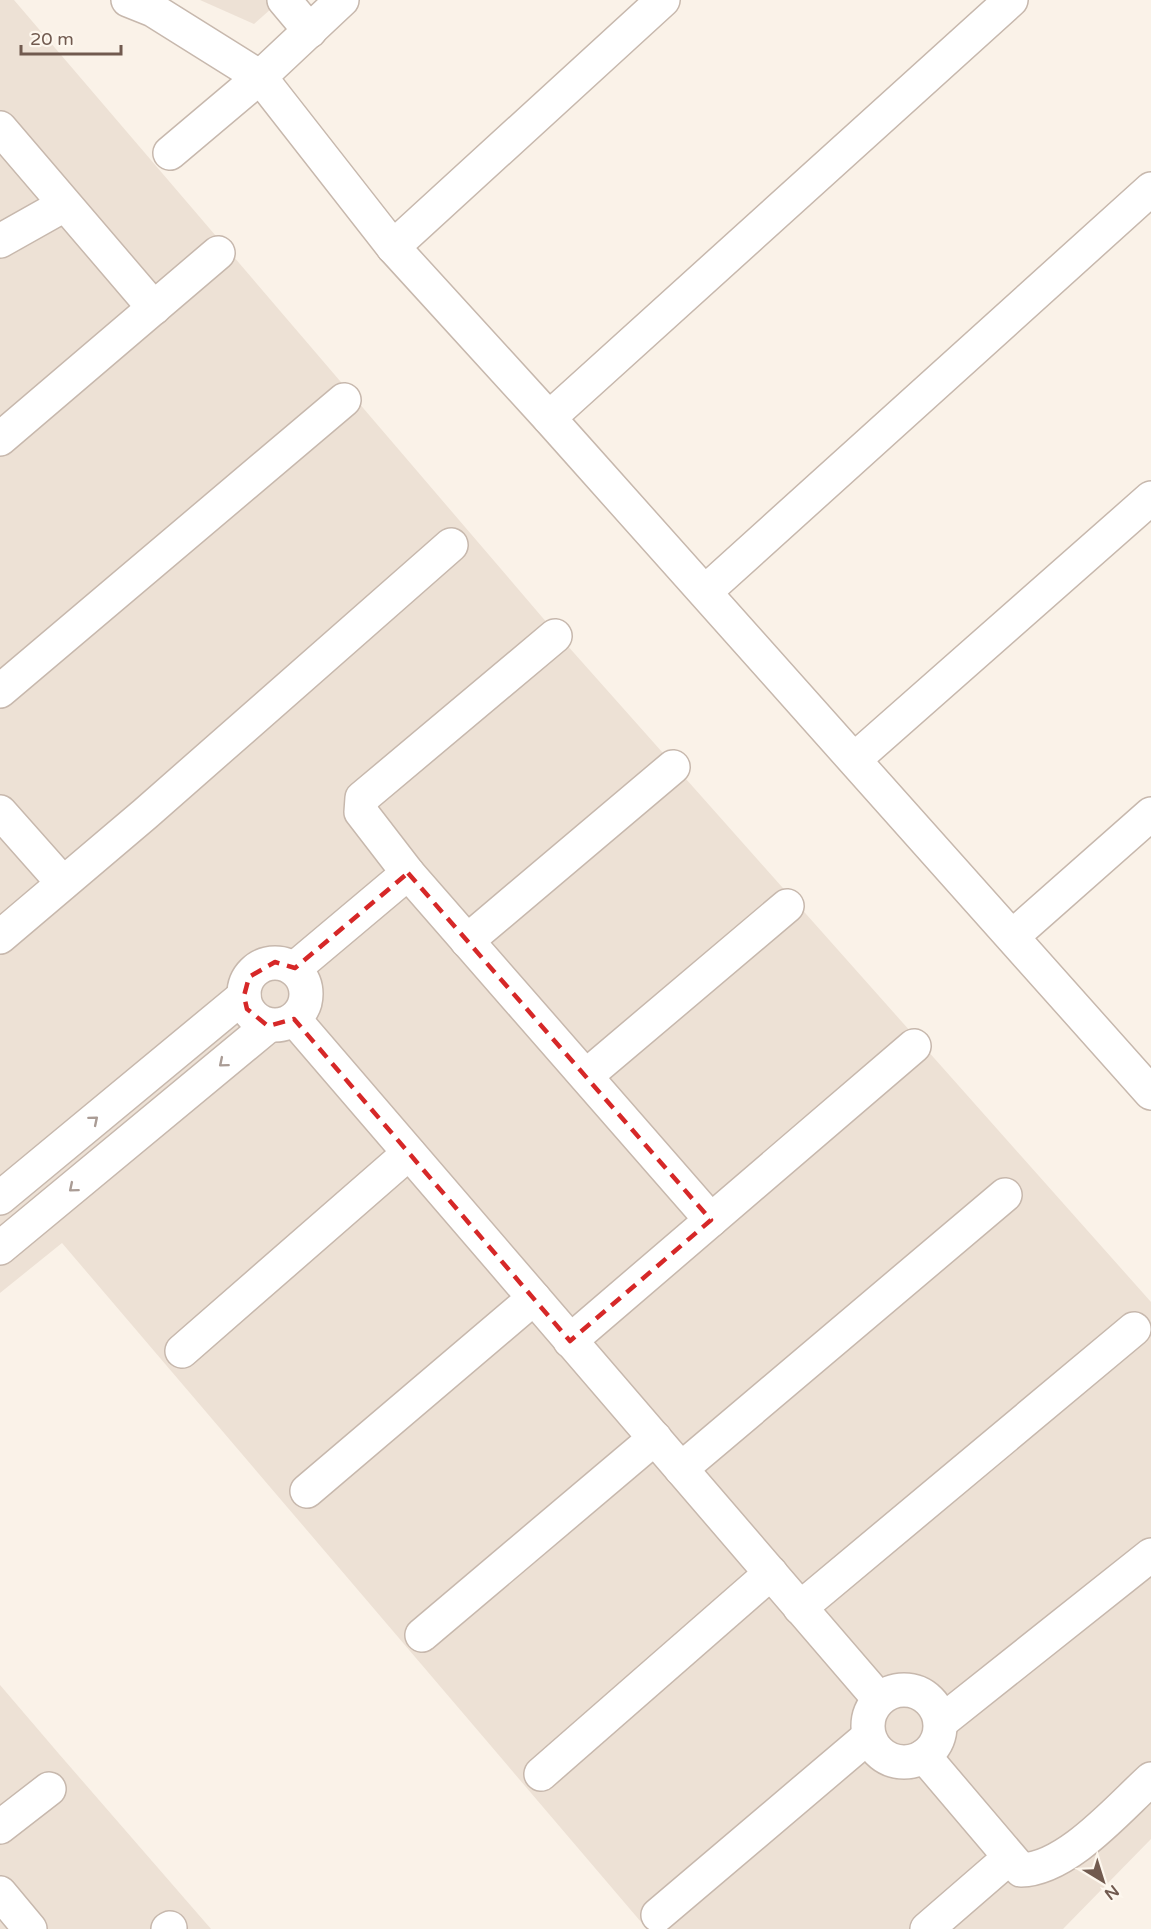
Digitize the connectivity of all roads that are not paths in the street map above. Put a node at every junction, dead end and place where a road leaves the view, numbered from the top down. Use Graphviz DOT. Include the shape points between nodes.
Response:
graph roads {
  1 [pos="128,0"];
  2 [pos="284,0"];
  3 [pos="342,0"];
  4 [pos="663,0"];
  5 [pos="1011,0"];
  6 [pos="310,31"];
  7 [pos="260,77"];
  8 [pos="0,128"];
  9 [pos="170,153"];
  10 [pos="1151,189"];
  11 [pos="64,206"];
  12 [pos="0,241"];
  13 [pos="393,247"];
  14 [pos="218,253"];
  15 [pos="154,308"];
  16 [pos="344,400"];
  17 [pos="549,418"];
  18 [pos="0,440"];
  19 [pos="1151,498"];
  20 [pos="451,545"];
  21 [pos="705,592"];
  22 [pos="555,636"];
  23 [pos="0,691"];
  24 [pos="855,759"];
  25 [pos="673,767"];
  26 [pos="0,812"];
  27 [pos="1151,814"];
  28 [pos="408,873"];
  29 [pos="63,883"];
  30 [pos="787,906"];
  31 [pos="1013,936"];
  32 [pos="0,937"];
  33 [pos="467,941"];
  34 [pos="295,968"];
  35 [pos="244,996"];
  36 [pos="281,1022"];
  37 [pos="914,1046"];
  38 [pos="586,1076"];
  39 [pos="1151,1093"];
  40 [pos="409,1153"];
  41 [pos="1005,1195"];
  42 [pos="0,1198"];
  43 [pos="711,1220"];
  44 [pos="0,1248"];
  45 [pos="534,1298"];
  46 [pos="1134,1329"];
  47 [pos="570,1341"];
  48 [pos="182,1352"];
  49 [pos="655,1438"];
  50 [pos="681,1469"];
  51 [pos="307,1491"];
  52 [pos="1151,1555"];
  53 [pos="771,1573"];
  54 [pos="800,1608"];
  55 [pos="422,1635"];
  56 [pos="879,1699"];
  57 [pos="941,1722"];
  58 [pos="869,1736"];
  59 [pos="924,1756"];
  60 [pos="541,1774"];
  61 [pos="1151,1779"];
  62 [pos="49,1789"];
  63 [pos="0,1827"];
  64 [pos="1008,1858"];
  65 [pos="0,1893"];
  66 [pos="658,1915"];
  67 [pos="30,1929"];
  68 [pos="927,1929"];
  1 -- 7 [label="street" via="153,10"];
  2 -- 6 [label="street"];
  3 -- 6 [label="street"];
  4 -- 13 [label="street"];
  5 -- 17 [label="street"];
  6 -- 7 [label="street"];
  7 -- 9 [label="street"];
  7 -- 13 [label="street"];
  8 -- 11 [label="street"];
  10 -- 21 [label="street"];
  11 -- 12 [label="street"];
  11 -- 15 [label="street"];
  13 -- 17 [label="street"];
  14 -- 15 [label="street"];
  15 -- 18 [label="street"];
  16 -- 23 [label="street"];
  17 -- 21 [label="street"];
  19 -- 24 [label="street"];
  20 -- 29 [label="street"];
  21 -- 24 [label="street"];
  22 -- 28 [label="street" via="363,798 361,812"];
  24 -- 31 [label="street"];
  25 -- 33 [label="street"];
  26 -- 29 [label="street"];
  27 -- 31 [label="street"];
  28 -- 33 [label="street"];
  28 -- 34 [label="street"];
  29 -- 32 [label="street"];
  30 -- 38 [label="street"];
  31 -- 39 [label="street"];
  33 -- 38 [label="street"];
  34 -- 35 [label="street" via="275,962 265,964 249,976"];
  34 -- 36 [label="street" via="306,984 305,1004"];
  35 -- 36 [label="street" via="247,1009 256,1018"];
  42 -- 35 [label="street, one-way"];
  36 -- 40 [label="street"];
  36 -- 44 [label="street, one-way"];
  37 -- 43 [label="street"];
  38 -- 43 [label="street"];
  40 -- 45 [label="street"];
  40 -- 48 [label="street"];
  41 -- 50 [label="street"];
  43 -- 47 [label="street"];
  45 -- 47 [label="street"];
  45 -- 51 [label="street"];
  46 -- 54 [label="street"];
  47 -- 49 [label="street"];
  49 -- 50 [label="street"];
  49 -- 55 [label="street"];
  50 -- 53 [label="street"];
  52 -- 57 [label="street"];
  53 -- 54 [label="street"];
  53 -- 60 [label="street"];
  54 -- 56 [label="street"];
  56 -- 57 [label="street" via="891,1692 917,1691 929,1698"];
  56 -- 58 [label="street" via="871,1710"];
  57 -- 59 [label="street" via="937,1741"];
  58 -- 59 [label="street" via="885,1757 898,1762"];
  58 -- 66 [label="street"];
  59 -- 64 [label="street"];
  61 -- 64 [label="street" via="1079,1844 1052,1862 1021,1870"];
  62 -- 63 [label="street"];
  64 -- 68 [label="street"];
  65 -- 67 [label="street"];
}
